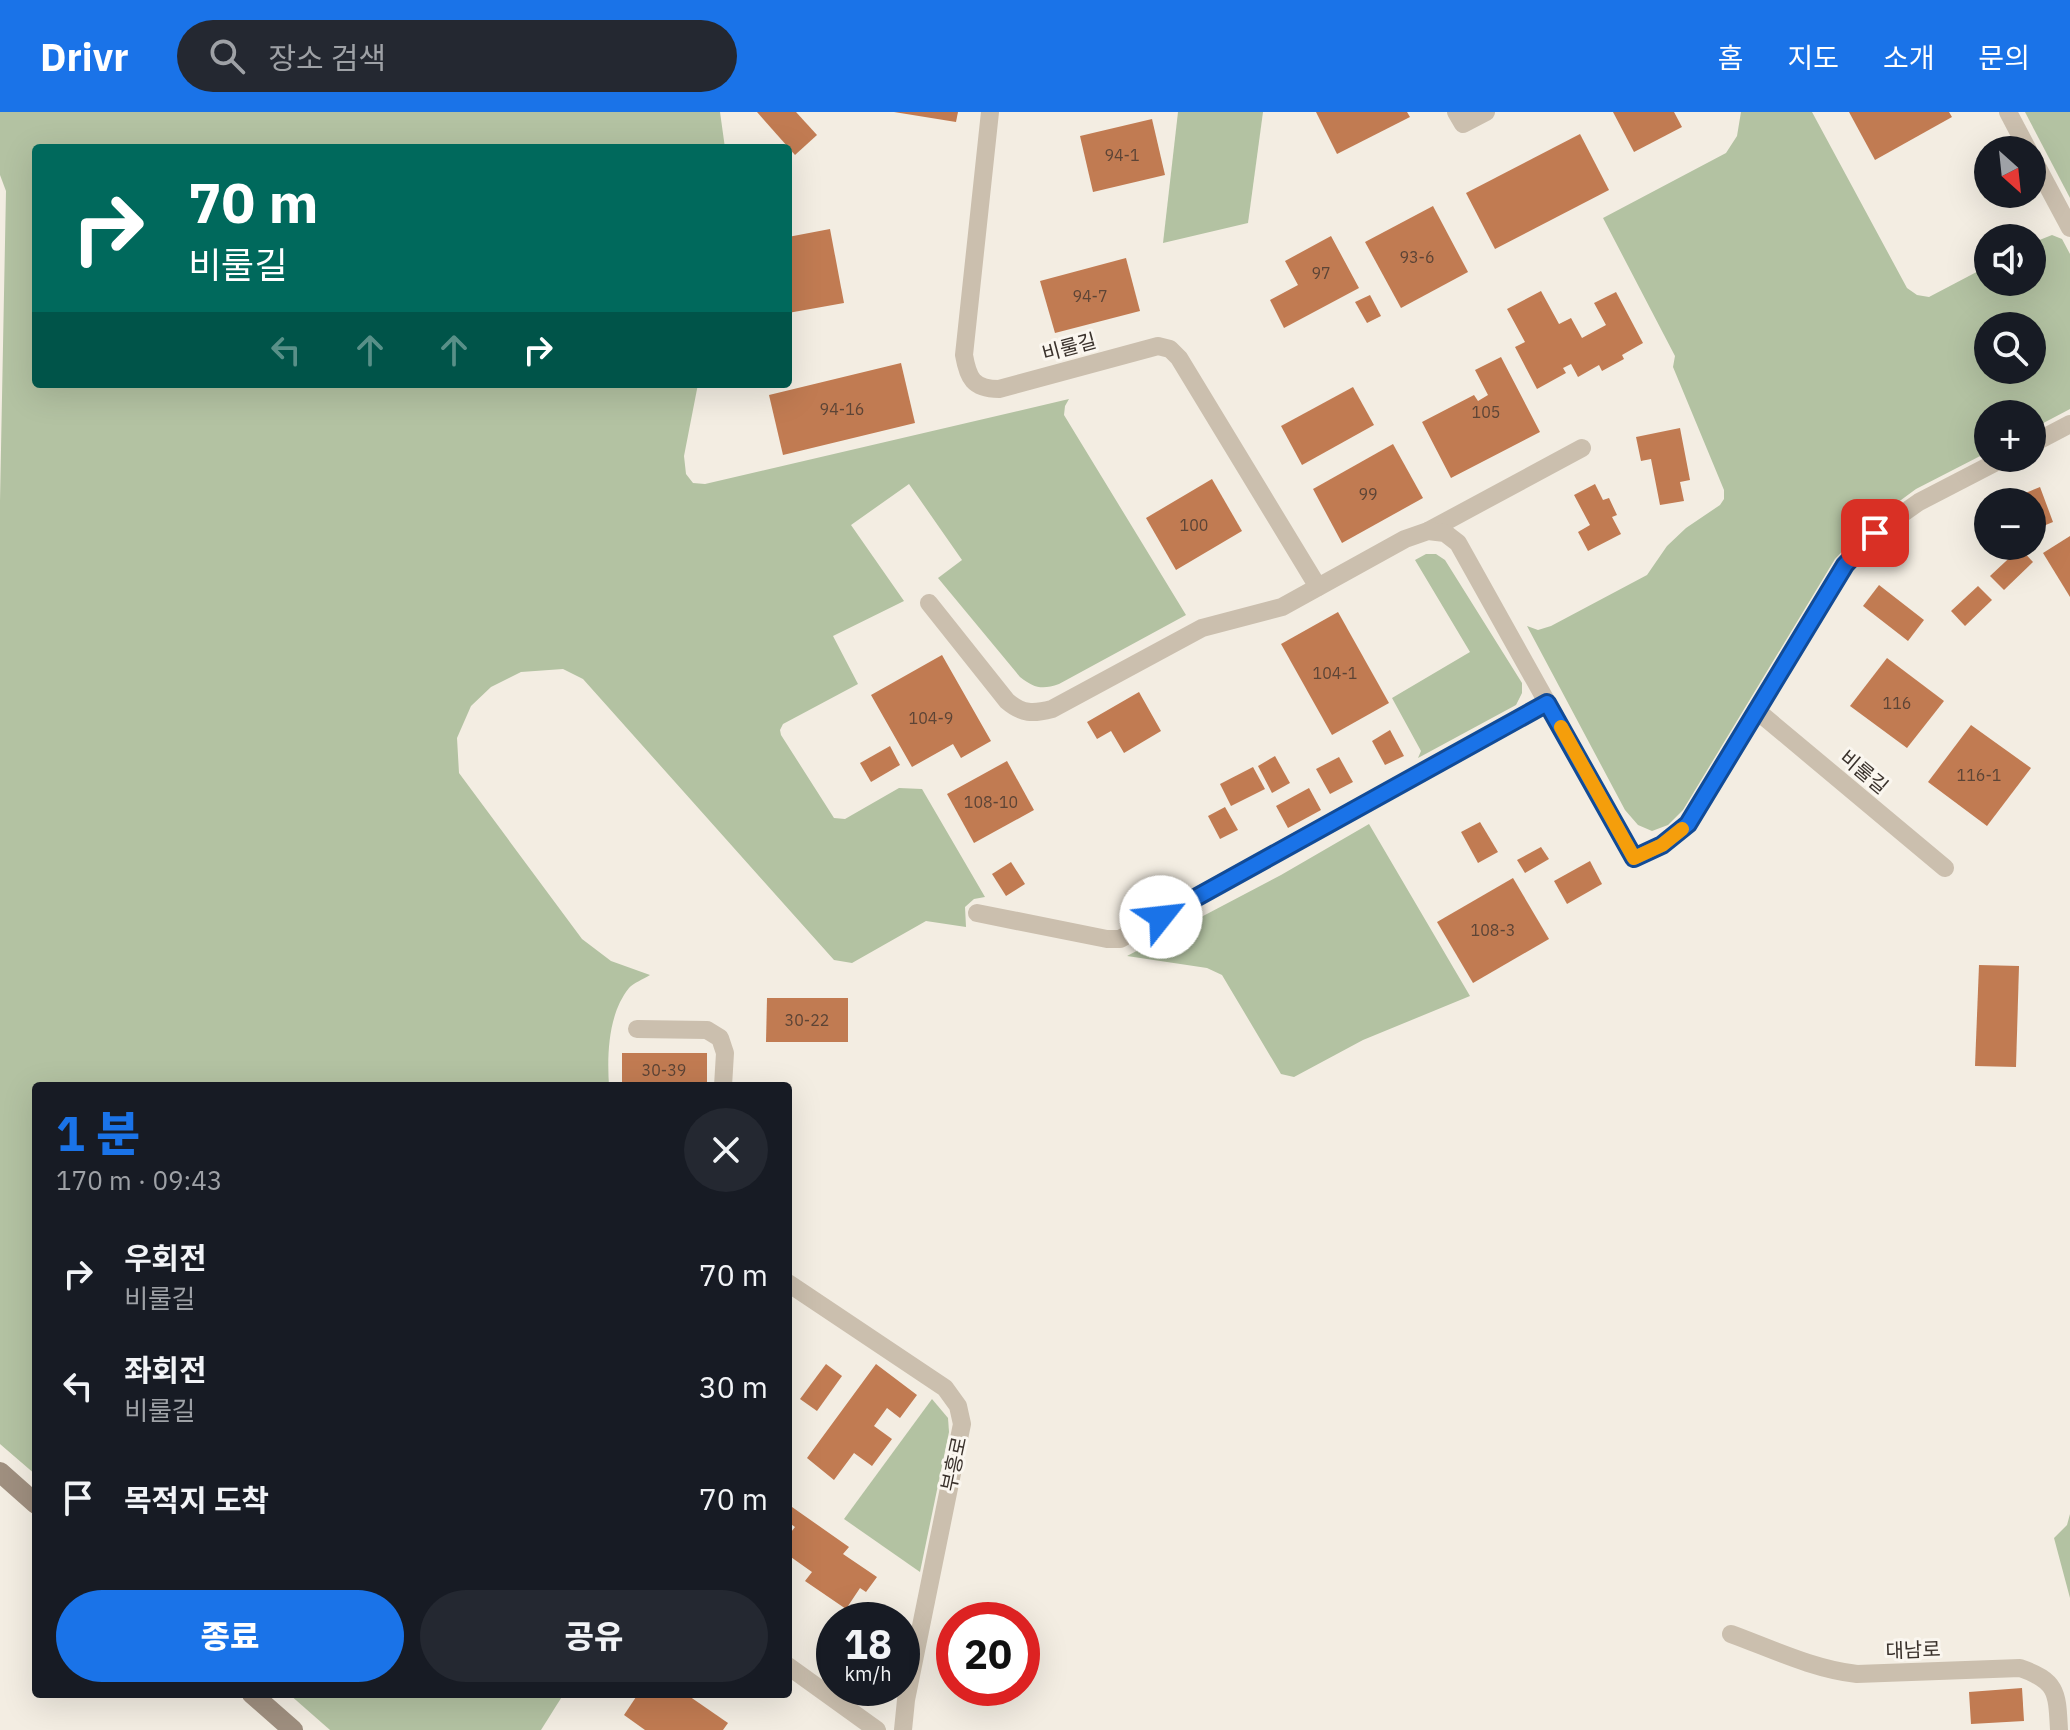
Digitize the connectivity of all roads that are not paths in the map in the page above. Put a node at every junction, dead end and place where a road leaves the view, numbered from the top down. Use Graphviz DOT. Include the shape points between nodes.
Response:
graph roads {
  1 [pos="990,112"];
  2 [pos="1456,112"];
  3 [pos="1486,112"];
  4 [pos="2008,112"];
  5 [pos="2021,136"];
  6 [pos="2046,183"];
  7 [pos="2070,228"];
  8 [pos="2070,424"];
  9 [pos="2046,437"];
  10 [pos="1582,448"];
  11 [pos="1977,472"];
  12 [pos="1428,531"];
  13 [pos="1318,587"];
  14 [pos="929,603"];
  15 [pos="1547,703"];
  16 [pos="1756,710"];
  17 [pos="1945,868"];
  18 [pos="977,913"];
  19 [pos="637,1029"];
  20 [pos="723,1082"];
  21 [pos="792,1286"];
  22 [pos="0,1472"];
  23 [pos="32,1500"];
  24 [pos="1731,1634"];
  25 [pos="792,1669"];
  26 [pos="257,1698"];
  27 [pos="293,1730"];
  28 [pos="877,1730"];
  29 [pos="903,1730"];
  30 [pos="2059,1730"];
  1 -- 13 [label="lane, 비룰길" via="964,355 974,382 999,389 1158,346 1170,349"];
  2 -- 3 [label="lane" via="1463,124"];
  4 -- 5 [label="lane"];
  6 -- 7 [label="lane"];
  8 -- 9 [label="lane"];
  10 -- 12 [label="lane"];
  11 -- 16 [label="lane" via="1919,502 1875,533 1845,565"];
  12 -- 13 [label="lane"];
  12 -- 15 [label="lane" via="1445,533 1458,543"];
  13 -- 14 [label="lane" via="1282,607 1202,628 1036,713 1019,712 1007,701"];
  15 -- 16 [label="lane" via="1634,858 1688,824"];
  15 -- 18 [label="lane" via="1120,939"];
  16 -- 17 [label="lane, 비룰길"];
  19 -- 20 [label="lane" via="707,1030 720,1038 725,1053"];
  21 -- 29 [label="lane, 부흥로" via="945,1388 958,1406 962,1424"];
  22 -- 23 [label="street"];
  24 -- 30 [label="lane, 대남로" via="1822,1668 1857,1674 2020,1668 2042,1675 2056,1691"];
  25 -- 28 [label="lane"];
  26 -- 27 [label="street"];
}
